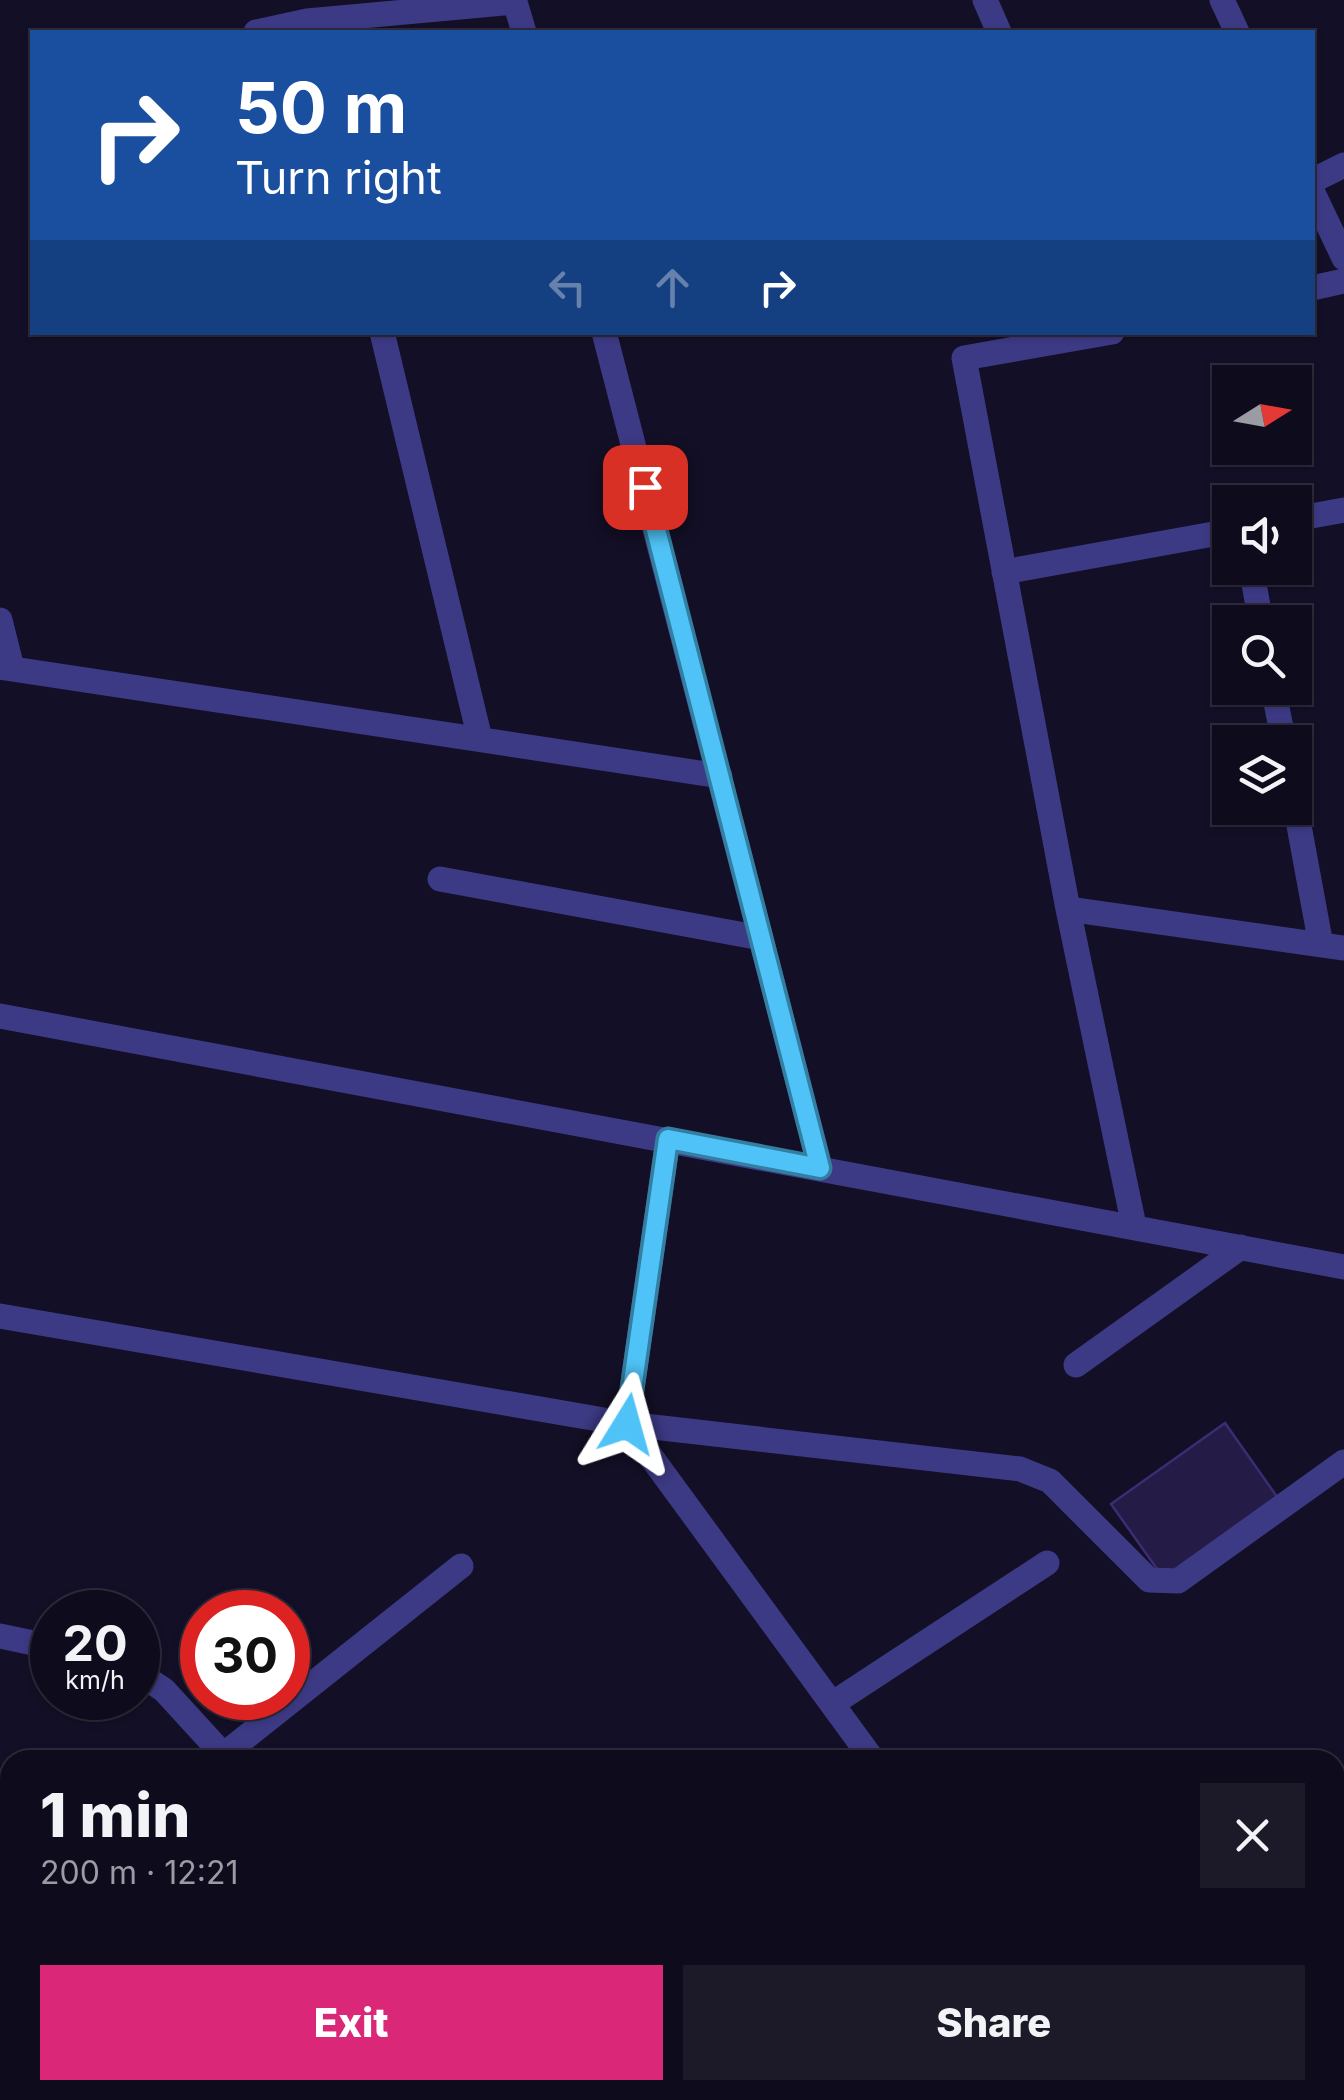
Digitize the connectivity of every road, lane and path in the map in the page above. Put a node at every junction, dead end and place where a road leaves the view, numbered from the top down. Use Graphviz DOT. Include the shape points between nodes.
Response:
graph roads {
  1 [pos="985,0"];
  2 [pos="1222,0"];
  3 [pos="516,1"];
  4 [pos="309,26"];
  5 [pos="274,30"];
  6 [pos="523,30"];
  7 [pos="997,30"];
  8 [pos="1236,30"];
  9 [pos="1344,165"];
  10 [pos="1315,180"];
  11 [pos="1315,197"];
  12 [pos="1344,258"];
  13 [pos="1344,280"];
  14 [pos="1315,287"];
  15 [pos="383,335"];
  16 [pos="605,335"];
  17 [pos="1095,335"];
  18 [pos="1344,510"];
  19 [pos="1312,515"];
  20 [pos="1212,534"];
  21 [pos="1004,572"];
  22 [pos="0,620"];
  23 [pos="6,668"];
  24 [pos="480,739"];
  25 [pos="720,776"];
  26 [pos="1300,825"];
  27 [pos="440,879"];
  28 [pos="1068,909"];
  29 [pos="761,938"];
  30 [pos="1332,946"];
  31 [pos="0,1016"];
  32 [pos="668,1139"];
  33 [pos="820,1168"];
  34 [pos="1134,1226"];
  35 [pos="1242,1247"];
  36 [pos="1344,1267"];
  37 [pos="0,1316"];
  38 [pos="1076,1365"];
  39 [pos="627,1424"];
  40 [pos="1344,1462"];
  41 [pos="1047,1563"];
  42 [pos="461,1566"];
  43 [pos="0,1636"];
  44 [pos="30,1642"];
  45 [pos="160,1687"];
  46 [pos="832,1704"];
  47 [pos="216,1750"];
  48 [pos="233,1750"];
  49 [pos="866,1750"];
  1 -- 7 [label="street"];
  2 -- 8 [label="street"];
  3 -- 4 [label="street"];
  3 -- 6 [label="street"];
  4 -- 5 [label="street"];
  9 -- 10 [label="street"];
  11 -- 12 [label="street"];
  13 -- 14 [label="street"];
  15 -- 24 [label="street"];
  16 -- 25 [label="street"];
  17 -- 21 [label="street" via="964,358"];
  18 -- 19 [label="street"];
  20 -- 21 [label="street"];
  21 -- 28 [label="street"];
  22 -- 23 [label="street"];
  23 -- 24 [label="street"];
  24 -- 25 [label="street"];
  25 -- 29 [label="street"];
  26 -- 30 [label="street"];
  27 -- 29 [label="street"];
  28 -- 30 [label="street"];
  28 -- 34 [label="street"];
  29 -- 33 [label="street"];
  31 -- 32 [label="street"];
  32 -- 33 [label="street"];
  32 -- 39 [label="street"];
  33 -- 34 [label="street"];
  34 -- 35 [label="street"];
  35 -- 36 [label="street"];
  35 -- 38 [label="street"];
  37 -- 39 [label="street"];
  39 -- 40 [label="street" via="1034,1472 1160,1584 1178,1580"];
  39 -- 46 [label="street"];
  41 -- 46 [label="street"];
  42 -- 48 [label="street"];
  43 -- 44 [label="street"];
  45 -- 47 [label="street"];
  46 -- 49 [label="street"];
}
